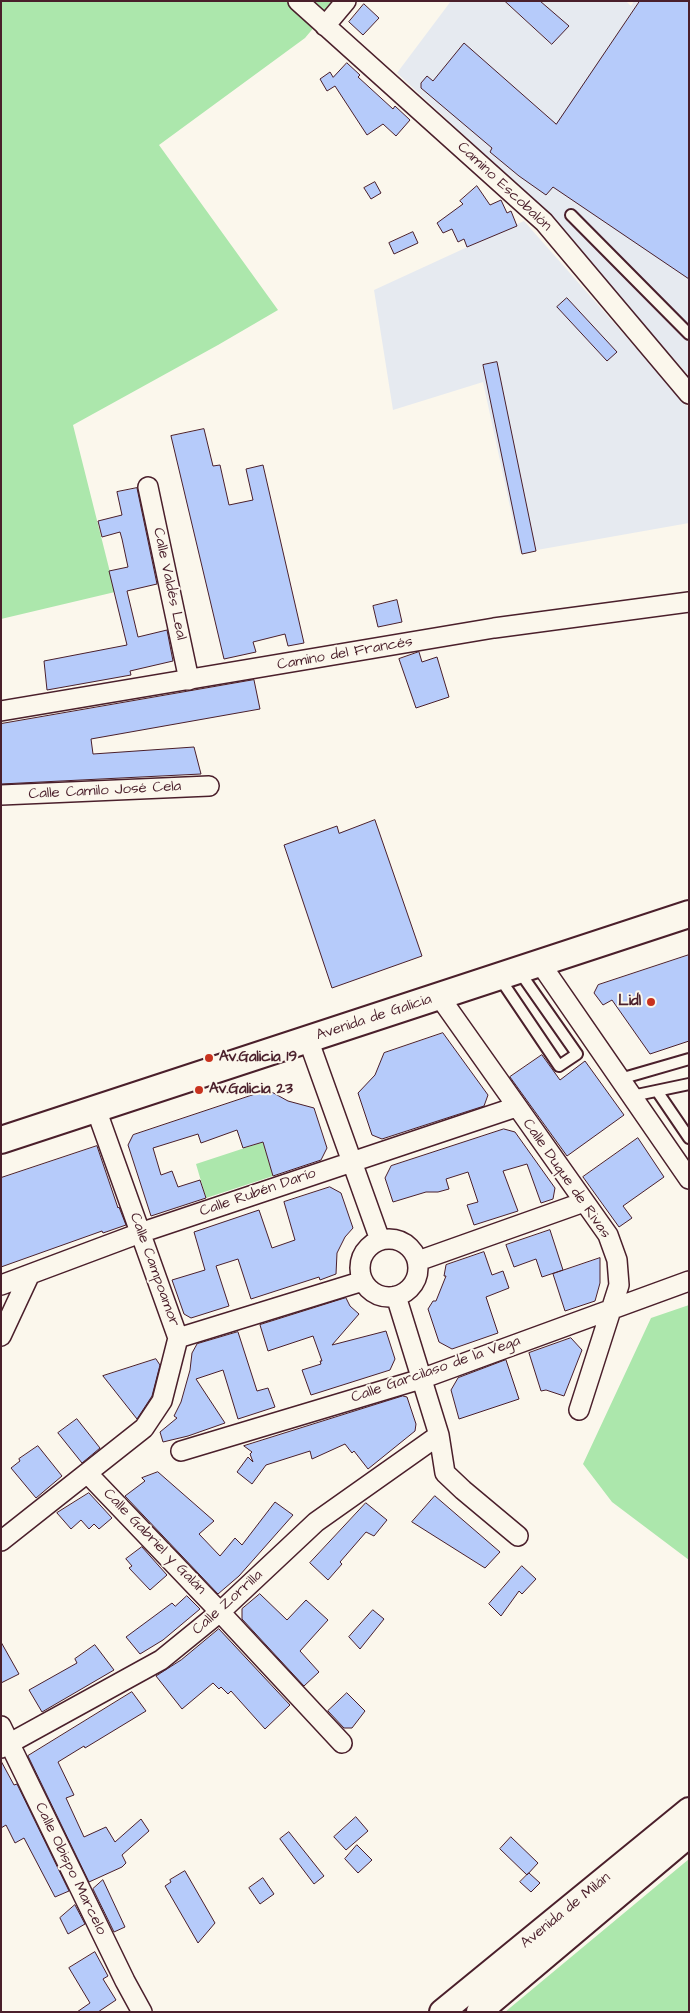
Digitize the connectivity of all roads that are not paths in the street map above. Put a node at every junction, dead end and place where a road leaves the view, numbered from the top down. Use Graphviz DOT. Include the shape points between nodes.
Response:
graph roads {
  1 [pos="298,1"];
  2 [pos="346,1"];
  3 [pos="324,26"];
  4 [pos="571,215"];
  5 [pos="689,334"];
  6 [pos="689,394"];
  7 [pos="148,488"];
  8 [pos="689,602"];
  9 [pos="189,680"];
  10 [pos="1,711"];
  11 [pos="209,786"];
  12 [pos="1,795"];
  13 [pos="689,914"];
  14 [pos="519,970"];
  15 [pos="439,996"];
  16 [pos="308,1039"];
  17 [pos="689,1059"];
  18 [pos="620,1079"];
  19 [pos="689,1084"];
  20 [pos="657,1091"];
  21 [pos="632,1096"];
  22 [pos="516,1107"];
  23 [pos="96,1109"];
  24 [pos="689,1138"];
  25 [pos="1,1140"];
  26 [pos="352,1162"];
  27 [pos="689,1179"];
  28 [pos="584,1202"];
  29 [pos="140,1233"];
  30 [pos="380,1240"];
  31 [pos="418,1261"];
  32 [pos="29,1276"];
  33 [pos="363,1281"];
  34 [pos="689,1282"];
  35 [pos="1,1285"];
  36 [pos="396,1296"];
  37 [pos="613,1308"];
  38 [pos="1,1336"];
  39 [pos="178,1338"];
  40 [pos="422,1378"];
  41 [pos="579,1410"];
  42 [pos="439,1435"];
  43 [pos="181,1451"];
  44 [pos="88,1474"];
  45 [pos="518,1536"];
  46 [pos="1,1541"];
  47 [pos="220,1612"];
  48 [pos="1,1726"];
  49 [pos="342,1743"];
  50 [pos="5,1746"];
  51 [pos="689,1810"];
  52 [pos="689,1835"];
  53 [pos="142,2012"];
  54 [pos="442,2012"];
  55 [pos="479,2012"];
  1 -- 3 [label="street, Camino Escobalón"];
  2 -- 3 [label="street"];
  3 -- 6 [label="street, Camino Escobalón" via="544,222"];
  4 -- 5 [label="lane"];
  7 -- 9 [label="street, Calle Valdés Leal"];
  8 -- 9 [label="street, Camino del Francés" via="494,628"];
  9 -- 10 [label="street, Camino del Francés"];
  11 -- 12 [label="street, Calle Camilo José Cela"];
  13 -- 14 [label="main road, Avenida de Galicia"];
  14 -- 14 [label="lane" via="559,1066 577,1054"];
  14 -- 15 [label="main road, Avenida de Galicia"];
  14 -- 18 [label="street"];
  15 -- 16 [label="main road, Avenida de Galicia"];
  15 -- 22 [label="street, Calle Duque de Rivas"];
  16 -- 23 [label="main road, Avenida de Galicia"];
  16 -- 26 [label="street"];
  17 -- 18 [label="lane"];
  18 -- 21 [label="street"];
  19 -- 20 [label="lane"];
  20 -- 21 [label="lane"];
  20 -- 24 [label="lane"];
  21 -- 27 [label="street"];
  22 -- 26 [label="street, Calle Rubén Darío"];
  22 -- 28 [label="street, Calle Duque de Rivas"];
  23 -- 25 [label="main road, Avenida de Galicia"];
  23 -- 29 [label="street, Calle Campoamor"];
  26 -- 29 [label="street, Calle Rubén Darío"];
  26 -- 30 [label="street"];
  28 -- 31 [label="street"];
  28 -- 37 [label="street, Calle Duque de Rivas" via="608,1235 617,1260 619,1285"];
  29 -- 32 [label="street, Calle Rubén Darío"];
  29 -- 39 [label="street, Calle Campoamor"];
  30 -- 31 [label="street" via="393,1239 404,1243 413,1250"];
  30 -- 33 [label="street" via="370,1246 360,1263"];
  31 -- 36 [label="street" via="418,1274 409,1290"];
  32 -- 35 [label="street, Calle Rubén Darío"];
  32 -- 38 [label="street"];
  33 -- 36 [label="street" via="369,1290 379,1295"];
  33 -- 39 [label="street"];
  34 -- 37 [label="street, Calle Garcilaso de la Vega"];
  36 -- 40 [label="street"];
  37 -- 40 [label="street, Calle Garcilaso de la Vega"];
  37 -- 41 [label="street, Calle Duque de Rivas"];
  39 -- 44 [label="street, Calle Campoamor" via="162,1401 144,1428"];
  40 -- 42 [label="street"];
  40 -- 43 [label="street, Calle Garcilaso de la Vega"];
  42 -- 45 [label="street" via="445,1473"];
  42 -- 47 [label="street, Calle Zorrilla" via="316,1522"];
  44 -- 46 [label="street, Calle Campoamor"];
  44 -- 47 [label="street, Calle Gabriel y Galán"];
  47 -- 49 [label="street, Calle Gabriel y Galán"];
  47 -- 50 [label="street, Calle Zorrilla" via="162,1660"];
  48 -- 50 [label="street, Calle Obispo Marcelo"];
  50 -- 53 [label="street, Calle Obispo Marcelo"];
  51 -- 54 [label="street, Avenida de Milán"];
  52 -- 55 [label="street, Avenida de Milán"];
}
